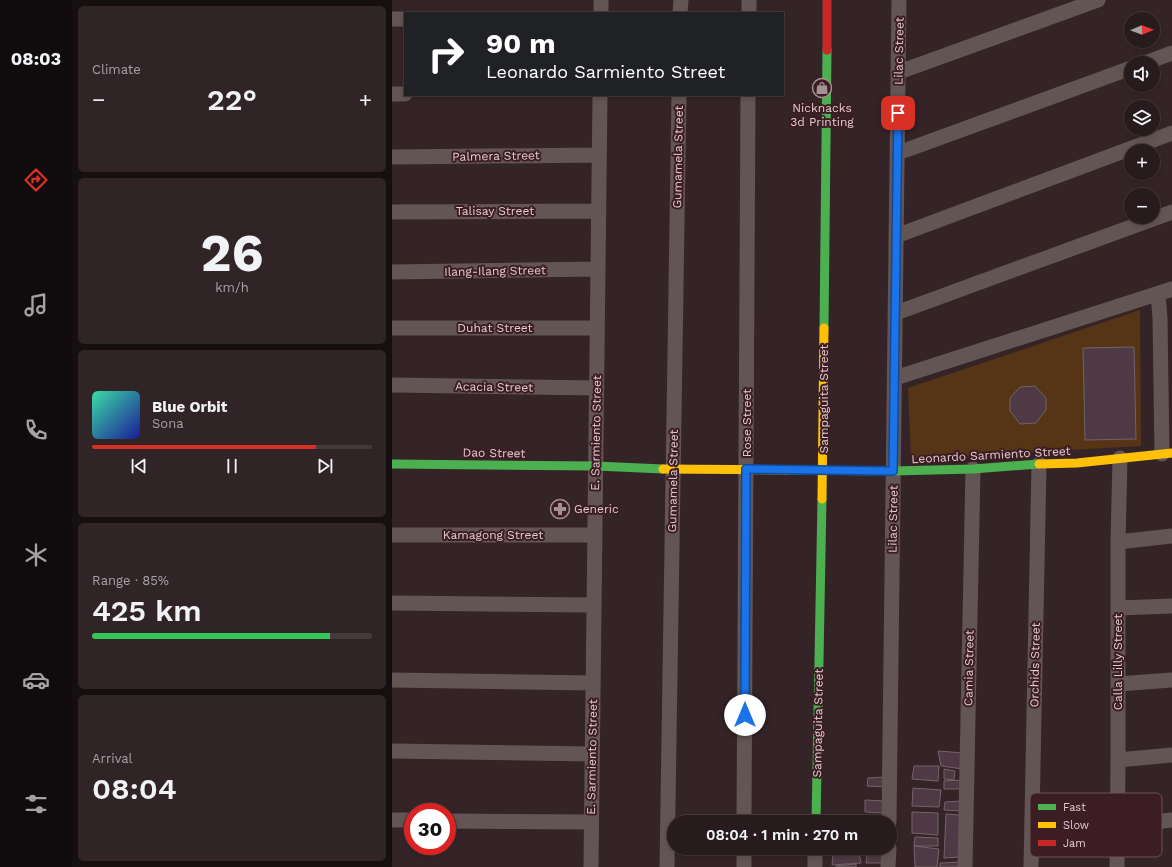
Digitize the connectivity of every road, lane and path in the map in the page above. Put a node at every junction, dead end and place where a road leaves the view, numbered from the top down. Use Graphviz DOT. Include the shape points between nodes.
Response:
graph roads {
  1 [pos="601,0"];
  2 [pos="681,0"];
  3 [pos="749,0"];
  4 [pos="827,0"];
  5 [pos="899,0"];
  6 [pos="1098,0"];
  7 [pos="601,12"];
  8 [pos="680,12"];
  9 [pos="749,12"];
  10 [pos="392,19"];
  11 [pos="404,19"];
  12 [pos="1172,53"];
  13 [pos="1160,57"];
  14 [pos="1124,71"];
  15 [pos="899,72"];
  16 [pos="392,94"];
  17 [pos="404,94"];
  18 [pos="600,96"];
  19 [pos="679,96"];
  20 [pos="748,96"];
  21 [pos="1172,133"];
  22 [pos="898,153"];
  23 [pos="600,155"];
  24 [pos="392,157"];
  25 [pos="599,211"];
  26 [pos="392,212"];
  27 [pos="1172,212"];
  28 [pos="896,236"];
  29 [pos="598,269"];
  30 [pos="392,272"];
  31 [pos="1165,291"];
  32 [pos="896,313"];
  33 [pos="392,328"];
  34 [pos="597,328"];
  35 [pos="894,378"];
  36 [pos="392,386"];
  37 [pos="597,388"];
  38 [pos="1167,453"];
  39 [pos="1120,458"];
  40 [pos="392,464"];
  41 [pos="1040,464"];
  42 [pos="596,466"];
  43 [pos="673,469"];
  44 [pos="746,469"];
  45 [pos="973,469"];
  46 [pos="823,471"];
  47 [pos="893,471"];
  48 [pos="392,535"];
  49 [pos="595,535"];
  50 [pos="1172,536"];
  51 [pos="1118,542"];
  52 [pos="392,603"];
  53 [pos="594,605"];
  54 [pos="1172,606"];
  55 [pos="1118,608"];
  56 [pos="392,680"];
  57 [pos="1172,680"];
  58 [pos="593,683"];
  59 [pos="1118,684"];
  60 [pos="392,751"];
  61 [pos="592,754"];
  62 [pos="1172,755"];
  63 [pos="1118,760"];
  64 [pos="1033,793"];
  65 [pos="1118,793"];
  66 [pos="744,815"];
  67 [pos="816,815"];
  68 [pos="889,815"];
  69 [pos="392,820"];
  70 [pos="404,820"];
  71 [pos="1172,820"];
  72 [pos="456,821"];
  73 [pos="1162,821"];
  74 [pos="591,822"];
  75 [pos="744,855"];
  76 [pos="815,855"];
  77 [pos="889,855"];
  78 [pos="1031,857"];
  79 [pos="1116,857"];
  80 [pos="591,867"];
  81 [pos="667,867"];
  82 [pos="744,867"];
  83 [pos="815,867"];
  84 [pos="888,867"];
  85 [pos="965,867"];
  86 [pos="1031,867"];
  87 [pos="1116,867"];
  1 -- 7 [label="street"];
  2 -- 8 [label="street"];
  3 -- 9 [label="street"];
  4 -- 46 [label="street, Sampaguita Street"];
  5 -- 15 [label="street, Lilac Street"];
  6 -- 15 [label="street"];
  10 -- 11 [label="street"];
  12 -- 13 [label="street"];
  14 -- 22 [label="street"];
  15 -- 22 [label="street, Lilac Street"];
  16 -- 17 [label="street"];
  18 -- 23 [label="street, E. Sarmiento Street"];
  19 -- 43 [label="street, Gumamela Street"];
  20 -- 44 [label="street, Rose Street"];
  21 -- 28 [label="street"];
  22 -- 28 [label="street, Lilac Street"];
  23 -- 24 [label="street, Palmera Street"];
  23 -- 25 [label="street, E. Sarmiento Street"];
  25 -- 26 [label="street, Talisay Street"];
  25 -- 29 [label="street, E. Sarmiento Street"];
  27 -- 32 [label="street"];
  28 -- 32 [label="street, Lilac Street"];
  29 -- 30 [label="street, Ilang-Ilang Street"];
  29 -- 34 [label="street, E. Sarmiento Street"];
  31 -- 35 [label="street"];
  31 -- 38 [label="street" via="1160,318"];
  32 -- 35 [label="street, Lilac Street"];
  33 -- 34 [label="street, Duhat Street"];
  34 -- 37 [label="street, E. Sarmiento Street"];
  35 -- 47 [label="street, Lilac Street"];
  36 -- 37 [label="street, Acacia Street"];
  37 -- 42 [label="street, E. Sarmiento Street"];
  38 -- 39 [label="street, Leonardo Sarmiento Street"];
  39 -- 41 [label="street, Leonardo Sarmiento Street"];
  39 -- 51 [label="street, Calla Lilly Street"];
  40 -- 42 [label="street, Dao Street"];
  41 -- 45 [label="street, Leonardo Sarmiento Street"];
  41 -- 64 [label="street, Orchids Street"];
  42 -- 43 [label="street, Leonardo Sarmiento Street"];
  42 -- 49 [label="street, E. Sarmiento Street"];
  43 -- 44 [label="street, Leonardo Sarmiento Street"];
  43 -- 81 [label="street, Gumamela Street"];
  44 -- 46 [label="street, Leonardo Sarmiento Street"];
  44 -- 66 [label="street, Rose Street"];
  45 -- 47 [label="street, Leonardo Sarmiento Street"];
  45 -- 85 [label="street, Camia Street"];
  46 -- 47 [label="street, Leonardo Sarmiento Street"];
  46 -- 67 [label="street, Sampaguita Street"];
  47 -- 68 [label="street, Lilac Street"];
  48 -- 49 [label="street, Kamagong Street"];
  49 -- 53 [label="street, E. Sarmiento Street"];
  50 -- 51 [label="street"];
  51 -- 55 [label="street, Calla Lilly Street"];
  52 -- 53 [label="street"];
  53 -- 58 [label="street, E. Sarmiento Street"];
  54 -- 55 [label="street"];
  55 -- 59 [label="street, Calla Lilly Street"];
  56 -- 58 [label="street"];
  57 -- 59 [label="street"];
  58 -- 61 [label="street, E. Sarmiento Street"];
  59 -- 63 [label="street, Calla Lilly Street"];
  60 -- 61 [label="street"];
  61 -- 74 [label="street, E. Sarmiento Street"];
  62 -- 63 [label="street"];
  63 -- 65 [label="street, Calla Lilly Street"];
  69 -- 70 [label="street"];
  71 -- 73 [label="street"];
  72 -- 74 [label="street"];
  74 -- 80 [label="street, E. Sarmiento Street"];
  75 -- 82 [label="street"];
  76 -- 83 [label="street"];
  77 -- 84 [label="street"];
  78 -- 86 [label="street, Orchids Street"];
  79 -- 87 [label="street, Calla Lilly Street"];
}
